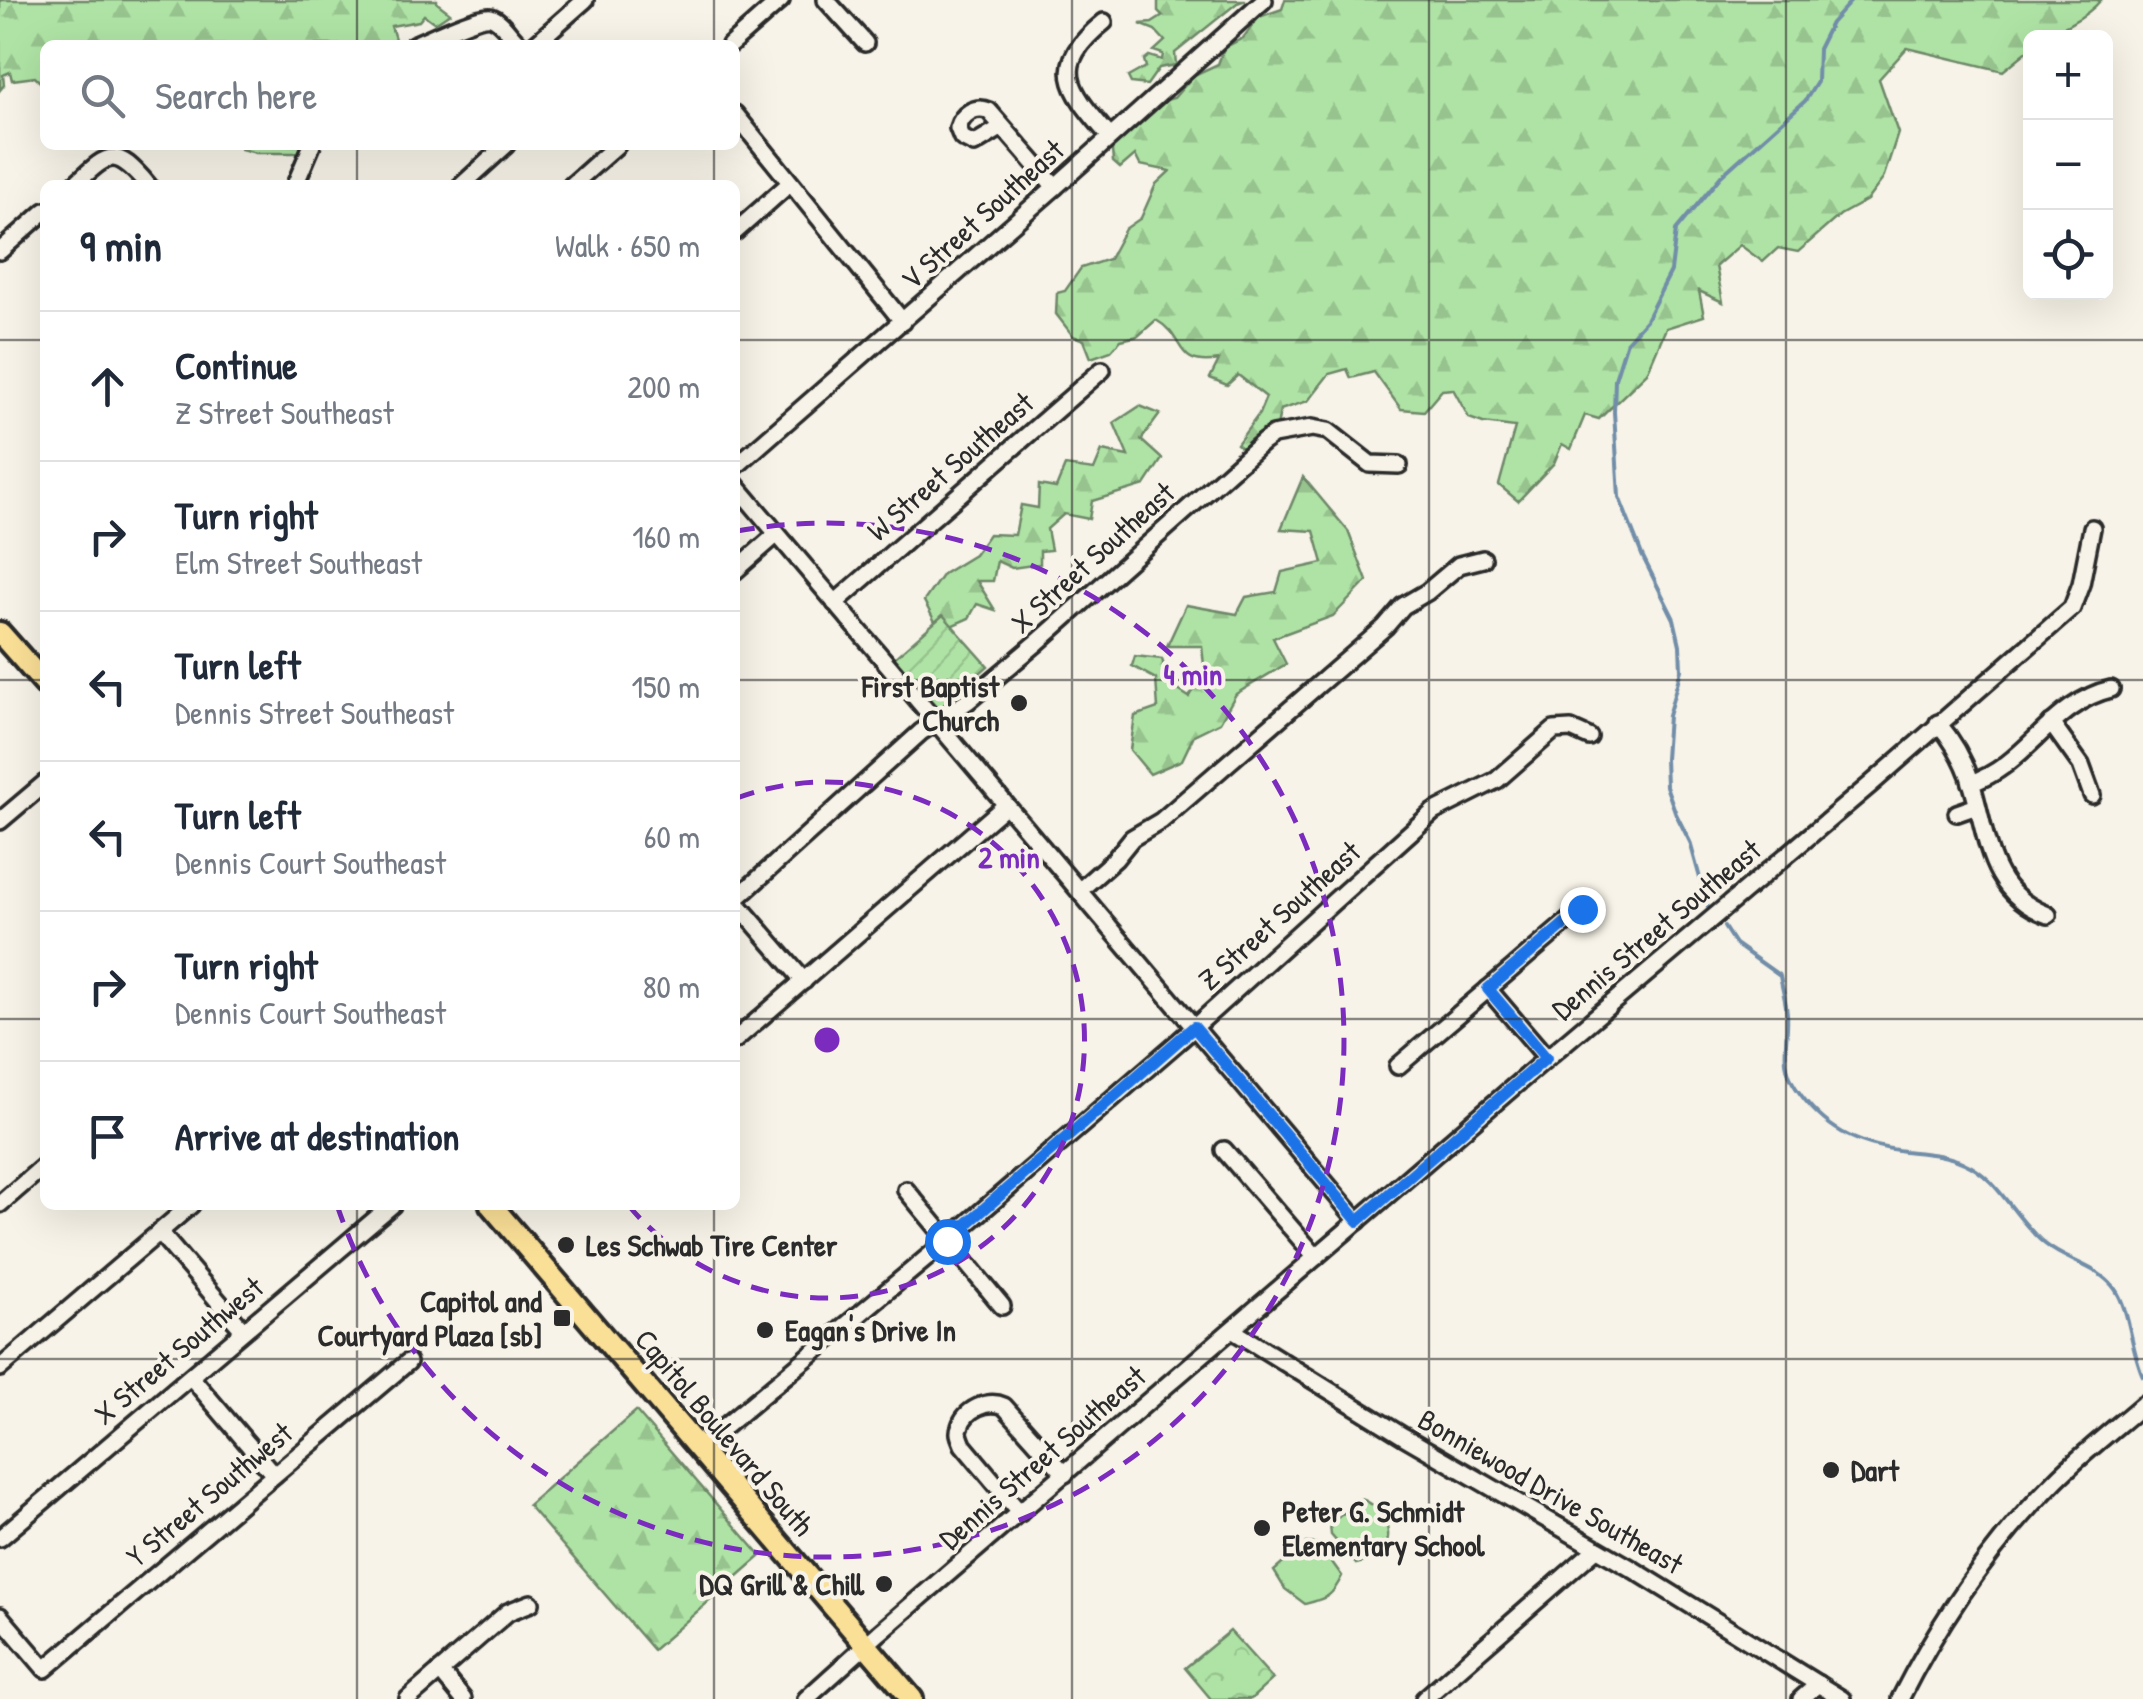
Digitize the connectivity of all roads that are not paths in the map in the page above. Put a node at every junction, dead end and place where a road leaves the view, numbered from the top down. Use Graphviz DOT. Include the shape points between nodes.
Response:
graph roads {
  1 [pos="585,0"];
  2 [pos="781,0"];
  3 [pos="826,0"];
  4 [pos="1264,0"];
  5 [pos="1104,22"];
  6 [pos="426,40"];
  7 [pos="514,40"];
  8 [pos="540,40"];
  9 [pos="736,40"];
  10 [pos="865,43"];
  11 [pos="740,120"];
  12 [pos="1002,128"];
  13 [pos="1110,137"];
  14 [pos="310,150"];
  15 [pos="501,150"];
  16 [pos="612,150"];
  17 [pos="79,180"];
  18 [pos="143,180"];
  19 [pos="298,180"];
  20 [pos="473,180"];
  21 [pos="578,180"];
  22 [pos="790,184"];
  23 [pos="1056,187"];
  24 [pos="40,215"];
  25 [pos="740,228"];
  26 [pos="0,251"];
  27 [pos="903,322"];
  28 [pos="1102,370"];
  29 [pos="740,463"];
  30 [pos="1399,465"];
  31 [pos="740,490"];
  32 [pos="2092,528"];
  33 [pos="776,534"];
  34 [pos="1483,559"];
  35 [pos="740,566"];
  36 [pos="835,603"];
  37 [pos="5,647"];
  38 [pos="40,679"];
  39 [pos="2112,690"];
  40 [pos="936,722"];
  41 [pos="1938,723"];
  42 [pos="2051,723"];
  43 [pos="1590,737"];
  44 [pos="1971,783"];
  45 [pos="40,787"];
  46 [pos="2092,795"];
  47 [pos="1006,805"];
  48 [pos="1977,806"];
  49 [pos="1957,813"];
  50 [pos="0,821"];
  51 [pos="1080,890"];
  52 [pos="740,895"];
  53 [pos="740,906"];
  54 [pos="1582,909"];
  55 [pos="2048,915"];
  56 [pos="804,981"];
  57 [pos="1488,989"];
  58 [pos="1194,1027"];
  59 [pos="740,1036"];
  60 [pos="1546,1058"];
  61 [pos="1398,1066"];
  62 [pos="1224,1150"];
  63 [pos="40,1170"];
  64 [pos="906,1190"];
  65 [pos="0,1204"];
  66 [pos="184,1210"];
  67 [pos="386,1210"];
  68 [pos="495,1210"];
  69 [pos="1358,1221"];
  70 [pos="159,1232"];
  71 [pos="947,1241"];
  72 [pos="1316,1257"];
  73 [pos="1002,1306"];
  74 [pos="244,1330"];
  75 [pos="1232,1330"];
  76 [pos="408,1362"];
  77 [pos="0,1368"];
  78 [pos="191,1377"];
  79 [pos="2143,1404"];
  80 [pos="698,1448"];
  81 [pos="1065,1474"];
  82 [pos="274,1475"];
  83 [pos="1020,1513"];
  84 [pos="3,1528"];
  85 [pos="1596,1548"];
  86 [pos="531,1603"];
  87 [pos="0,1616"];
  88 [pos="866,1645"];
  89 [pos="440,1671"];
  90 [pos="1818,1684"];
  91 [pos="408,1699"];
  92 [pos="463,1699"];
  93 [pos="806,1699"];
  94 [pos="912,1699"];
  95 [pos="1424,1699"];
  96 [pos="1801,1699"];
  97 [pos="1842,1699"];
  98 [pos="1900,1699"];
  1 -- 8 [label="street"];
  2 -- 9 [label="street"];
  3 -- 10 [label="street"];
  4 -- 13 [label="street, V Street Southeast"];
  5 -- 13 [label="street" via="1081,44 1070,74 1076,96"];
  6 -- 7 [label="street" via="483,17 497,20"];
  11 -- 22 [label="street"];
  12 -- 23 [label="street"];
  13 -- 23 [label="street, V Street Southeast"];
  14 -- 19 [label="street"];
  15 -- 20 [label="street"];
  16 -- 21 [label="street"];
  17 -- 18 [label="street" via="107,158 126,161"];
  22 -- 25 [label="street"];
  22 -- 27 [label="street"];
  23 -- 27 [label="street, V Street Southeast"];
  24 -- 26 [label="street"];
  27 -- 29 [label="street, V Street Southeast"];
  28 -- 36 [label="street, W Street Southeast"];
  30 -- 40 [label="street, X Street Southeast" via="1370,464 1328,431 1273,436 1038,642"];
  31 -- 33 [label="street"];
  32 -- 41 [label="street, Dennis Street Southeast" via="2091,575 2072,608"];
  33 -- 35 [label="street"];
  33 -- 36 [label="street"];
  34 -- 51 [label="street" via="1459,565 1403,606"];
  36 -- 40 [label="street"];
  37 -- 38 [label="main road"];
  39 -- 42 [label="street" via="2078,701"];
  40 -- 47 [label="street"];
  40 -- 52 [label="street, X Street Southeast"];
  41 -- 44 [label="street"];
  41 -- 60 [label="street, Dennis Street Southeast"];
  42 -- 44 [label="street" via="1996,772"];
  42 -- 46 [label="street" via="2081,765"];
  43 -- 58 [label="street, Z Street Southeast" via="1554,730 1497,780 1433,812"];
  44 -- 48 [label="street"];
  45 -- 50 [label="street"];
  47 -- 51 [label="street"];
  47 -- 56 [label="street"];
  48 -- 49 [label="street"];
  48 -- 55 [label="street" via="2001,880 2023,903"];
  51 -- 58 [label="street"];
  53 -- 56 [label="street"];
  54 -- 57 [label="street"];
  56 -- 59 [label="street"];
  57 -- 60 [label="street"];
  57 -- 61 [label="street"];
  58 -- 69 [label="street"];
  58 -- 71 [label="street, Z Street Southeast"];
  60 -- 69 [label="street, Dennis Street Southeast"];
  62 -- 72 [label="street"];
  63 -- 65 [label="street"];
  64 -- 71 [label="street"];
  66 -- 70 [label="street"];
  67 -- 74 [label="street, X Street Southwest"];
  68 -- 80 [label="main road, Capitol Boulevard South"];
  69 -- 72 [label="street, Dennis Street Southeast"];
  70 -- 74 [label="street"];
  70 -- 77 [label="street"];
  71 -- 73 [label="street"];
  71 -- 80 [label="street, Z Street Southeast"];
  72 -- 75 [label="street, Dennis Street Southeast"];
  74 -- 78 [label="street, X Street Southwest"];
  75 -- 81 [label="street, Dennis Street Southeast"];
  75 -- 85 [label="street, Bonniewood Drive Southeast"];
  76 -- 82 [label="street, Y Street Southwest"];
  78 -- 82 [label="street"];
  78 -- 84 [label="street, X Street Southwest"];
  79 -- 98 [label="street" via="2006,1535 1956,1600"];
  80 -- 88 [label="main road, Capitol Boulevard South"];
  81 -- 83 [label="street, Dennis Street Southeast"];
  81 -- 83 [label="street" via="1004,1406 985,1403 975,1410 960,1427 963,1445"];
  82 -- 87 [label="street, Y Street Southwest" via="46,1668"];
  83 -- 88 [label="street, Dennis Street Southeast"];
  85 -- 90 [label="street, Bonniewood Drive Southeast"];
  85 -- 95 [label="street"];
  86 -- 89 [label="street" via="508,1612"];
  88 -- 93 [label="street, Dennis Street Southeast"];
  88 -- 94 [label="main road, Capitol Boulevard South"];
  89 -- 91 [label="street"];
  89 -- 92 [label="street"];
  90 -- 96 [label="street"];
  90 -- 97 [label="street, Bonniewood Drive Southeast"];
}
